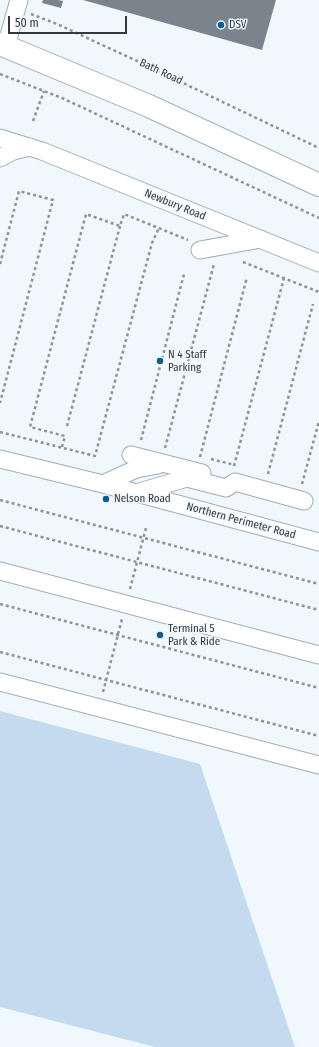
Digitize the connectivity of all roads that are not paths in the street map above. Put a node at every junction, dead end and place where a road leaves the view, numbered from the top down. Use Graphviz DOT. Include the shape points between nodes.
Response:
graph roads {
  1 [pos="18,5"];
  2 [pos="3,45"];
  3 [pos="0,138"];
  4 [pos="30,147"];
  5 [pos="0,158"];
  6 [pos="319,185"];
  7 [pos="261,239"];
  8 [pos="197,246"];
  9 [pos="319,262"];
  10 [pos="131,455"];
  11 [pos="0,459"];
  12 [pos="166,460"];
  13 [pos="233,477"];
  14 [pos="103,484"];
  15 [pos="304,492"];
  16 [pos="136,494"];
  17 [pos="319,542"];
  18 [pos="0,571"];
  19 [pos="319,655"];
  20 [pos="0,682"];
  21 [pos="319,766"];
  1 -- 2 [label="street"];
  2 -- 6 [label="highway" via="149,106"];
  3 -- 4 [label="street, Newbury Road"];
  4 -- 5 [label="street" via="13,151"];
  4 -- 7 [label="street, Newbury Road"];
  7 -- 8 [label="street"];
  7 -- 9 [label="street, Newbury Road"];
  10 -- 12 [label="street"];
  11 -- 14 [label="street, Northern Perimeter Road"];
  12 -- 13 [label="street"];
  12 -- 14 [label="street" via="136,469"];
  13 -- 15 [label="street"];
  13 -- 16 [label="street" via="202,492 170,483"];
  14 -- 16 [label="street, Northern Perimeter Road"];
  16 -- 17 [label="street, Northern Perimeter Road"];
  18 -- 19 [label="street"];
  20 -- 21 [label="street"];
}
